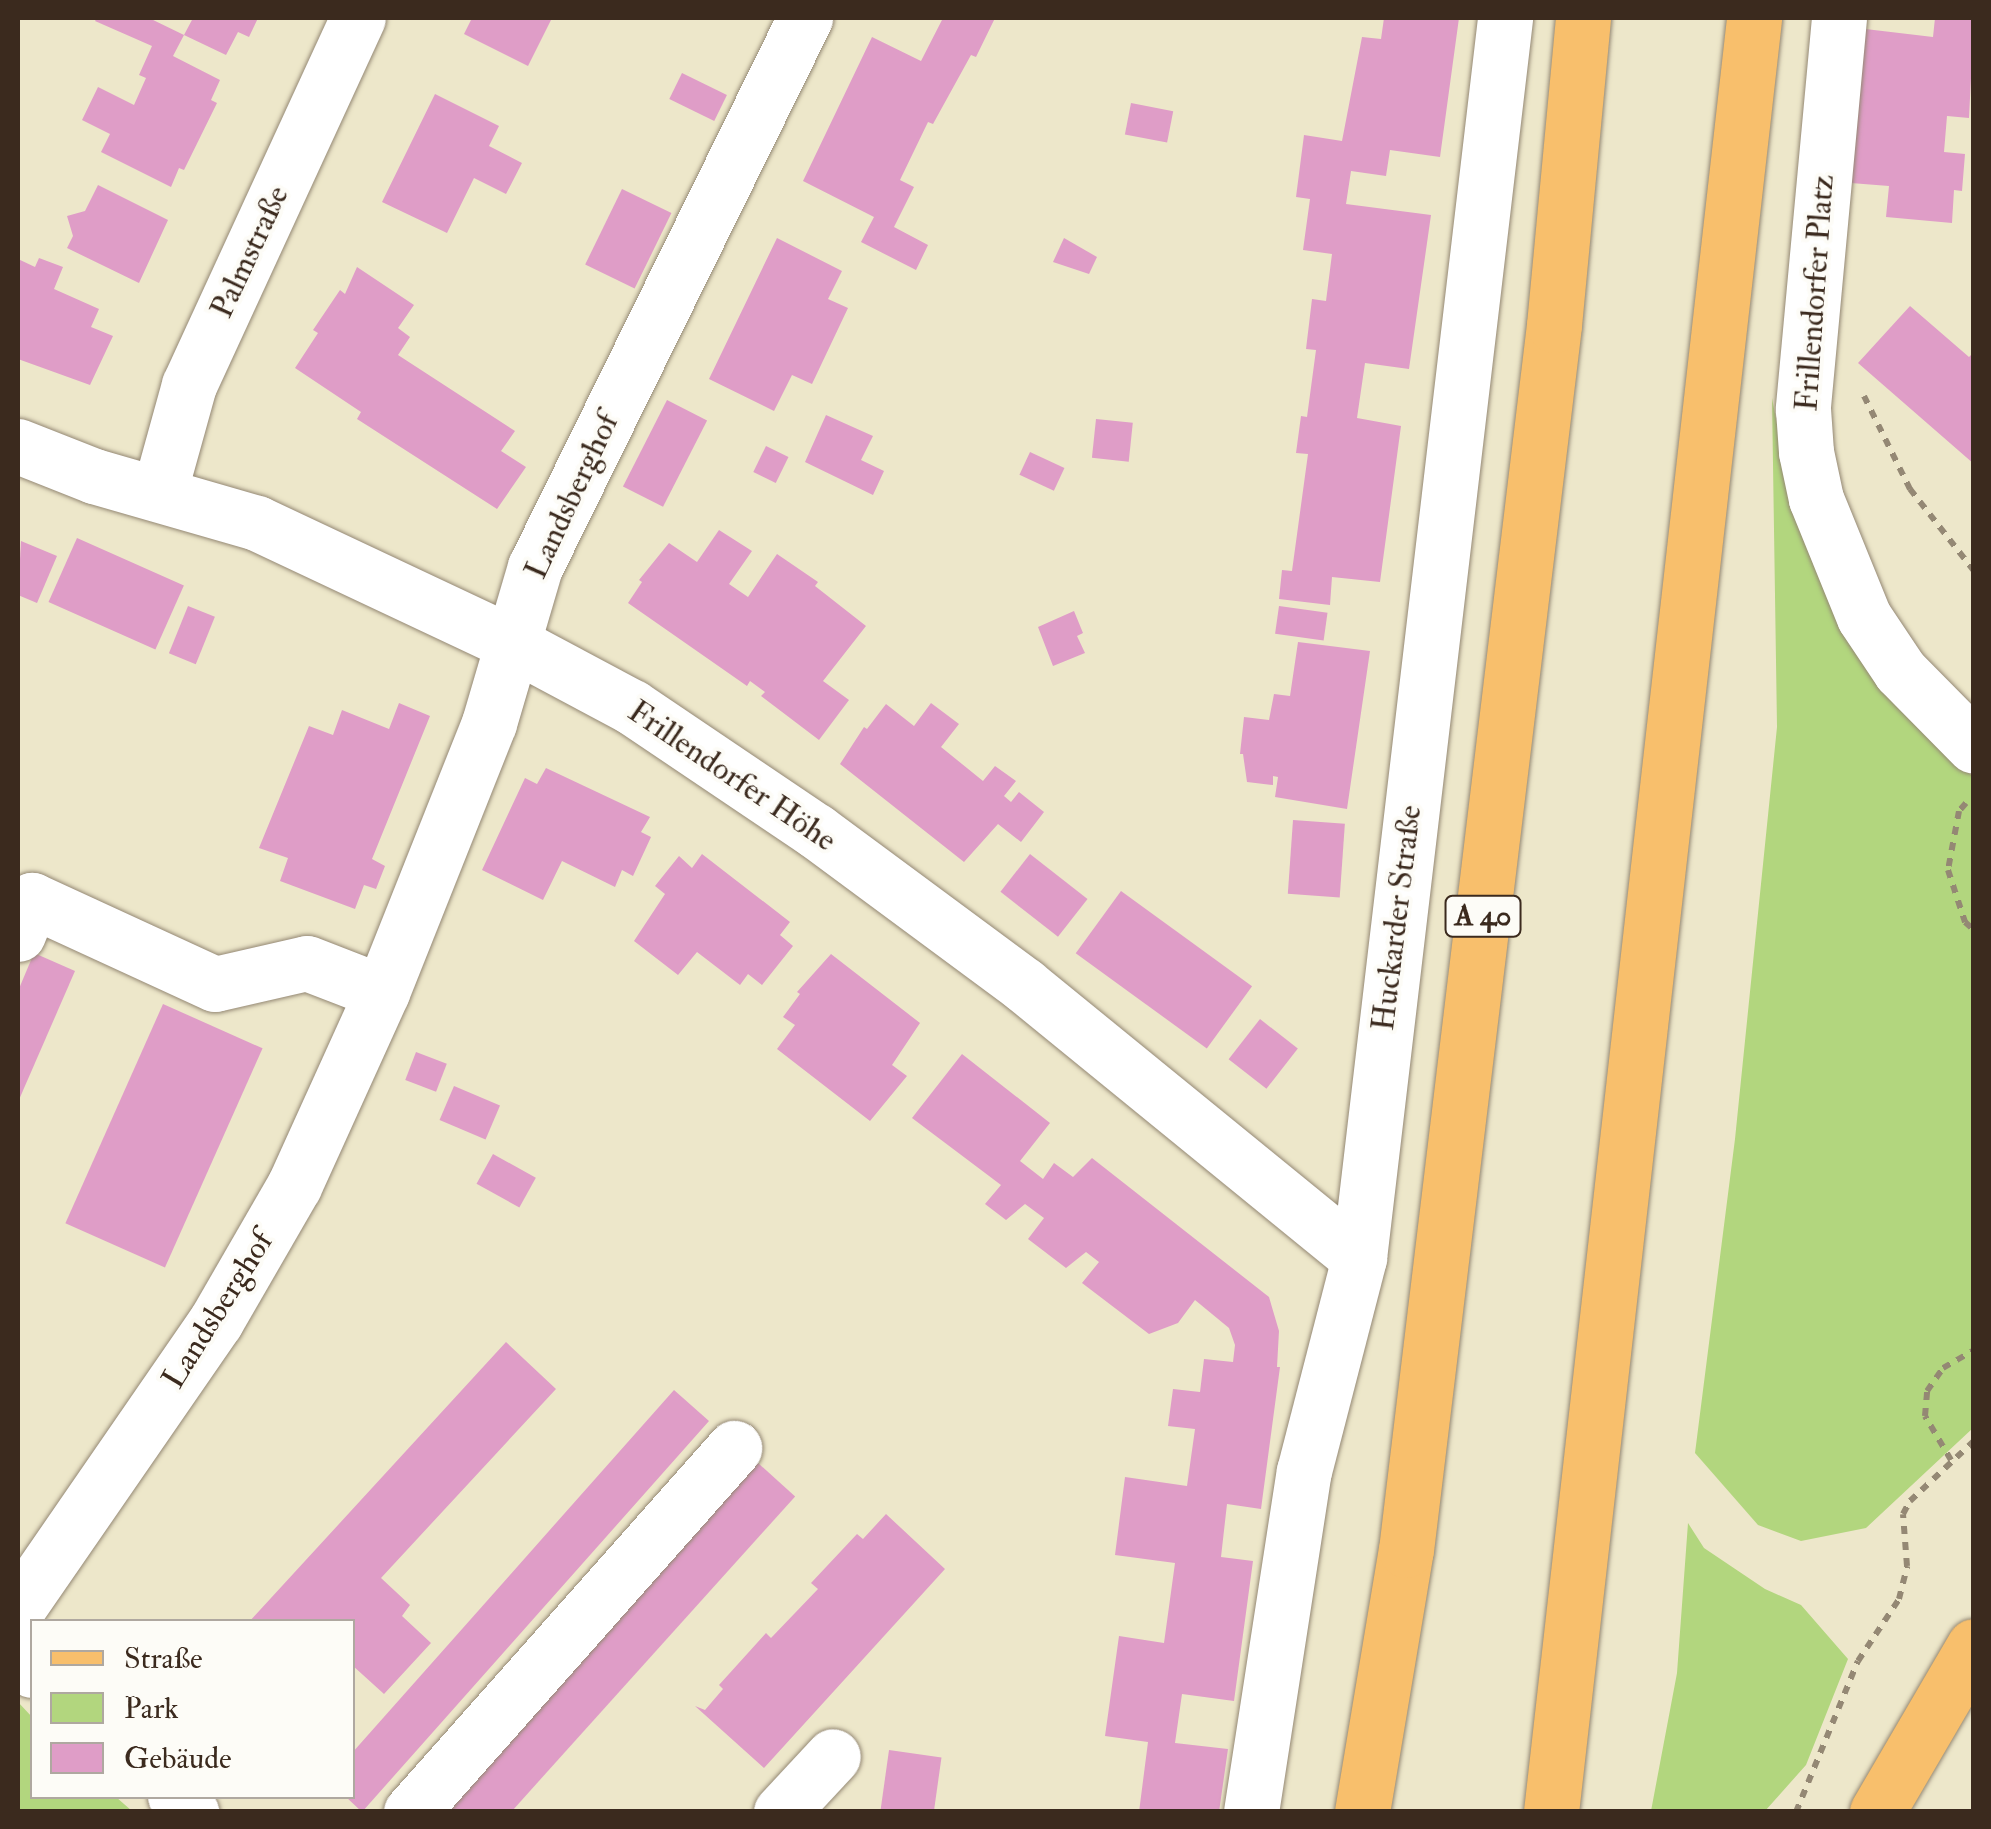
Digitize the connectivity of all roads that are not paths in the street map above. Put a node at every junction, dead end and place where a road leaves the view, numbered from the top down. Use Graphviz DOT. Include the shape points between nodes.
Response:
graph roads {
  1 [pos="358,18"];
  2 [pos="805,18"];
  3 [pos="1505,18"];
  4 [pos="1584,18"];
  5 [pos="1754,18"];
  6 [pos="1839,18"];
  7 [pos="18,446"];
  8 [pos="160,493"];
  9 [pos="512,643"];
  10 [pos="1974,746"];
  11 [pos="18,934"];
  12 [pos="382,992"];
  13 [pos="1358,1258"];
  14 [pos="734,1448"];
  15 [pos="18,1608"];
  16 [pos="1974,1646"];
  17 [pos="833,1756"];
  18 [pos="411,1812"];
  19 [pos="781,1812"];
  20 [pos="1251,1812"];
  21 [pos="1362,1812"];
  22 [pos="1551,1812"];
  23 [pos="1877,1812"];
  1 -- 8 [label="street, Palmstraße" via="189,386"];
  2 -- 9 [label="street, Landsberghof" via="535,567"];
  3 -- 13 [label="street, Huckarder Straße"];
  4 -- 21 [label="main road, A 40" via="1552,344 1406,1550"];
  5 -- 22 [label="main road"];
  6 -- 10 [label="street, Frillendorfer Platz" via="1803,408 1816,499 1864,618 1900,671"];
  7 -- 8 [label="street, Frillendorfer Höhe"];
  8 -- 9 [label="street, Frillendorfer Höhe" via="257,523"];
  9 -- 12 [label="street, Landsberghof" via="488,723"];
  9 -- 13 [label="street, Frillendorfer Höhe" via="632,708 816,830 1024,986"];
  11 -- 12 [label="street" via="32,900 216,984 307,964"];
  12 -- 15 [label="street, Landsberghof" via="294,1186 216,1322"];
  13 -- 20 [label="street, Huckarder Straße" via="1304,1471"];
  14 -- 18 [label="street"];
  16 -- 23 [label="main road"];
  17 -- 19 [label="street"];
}
